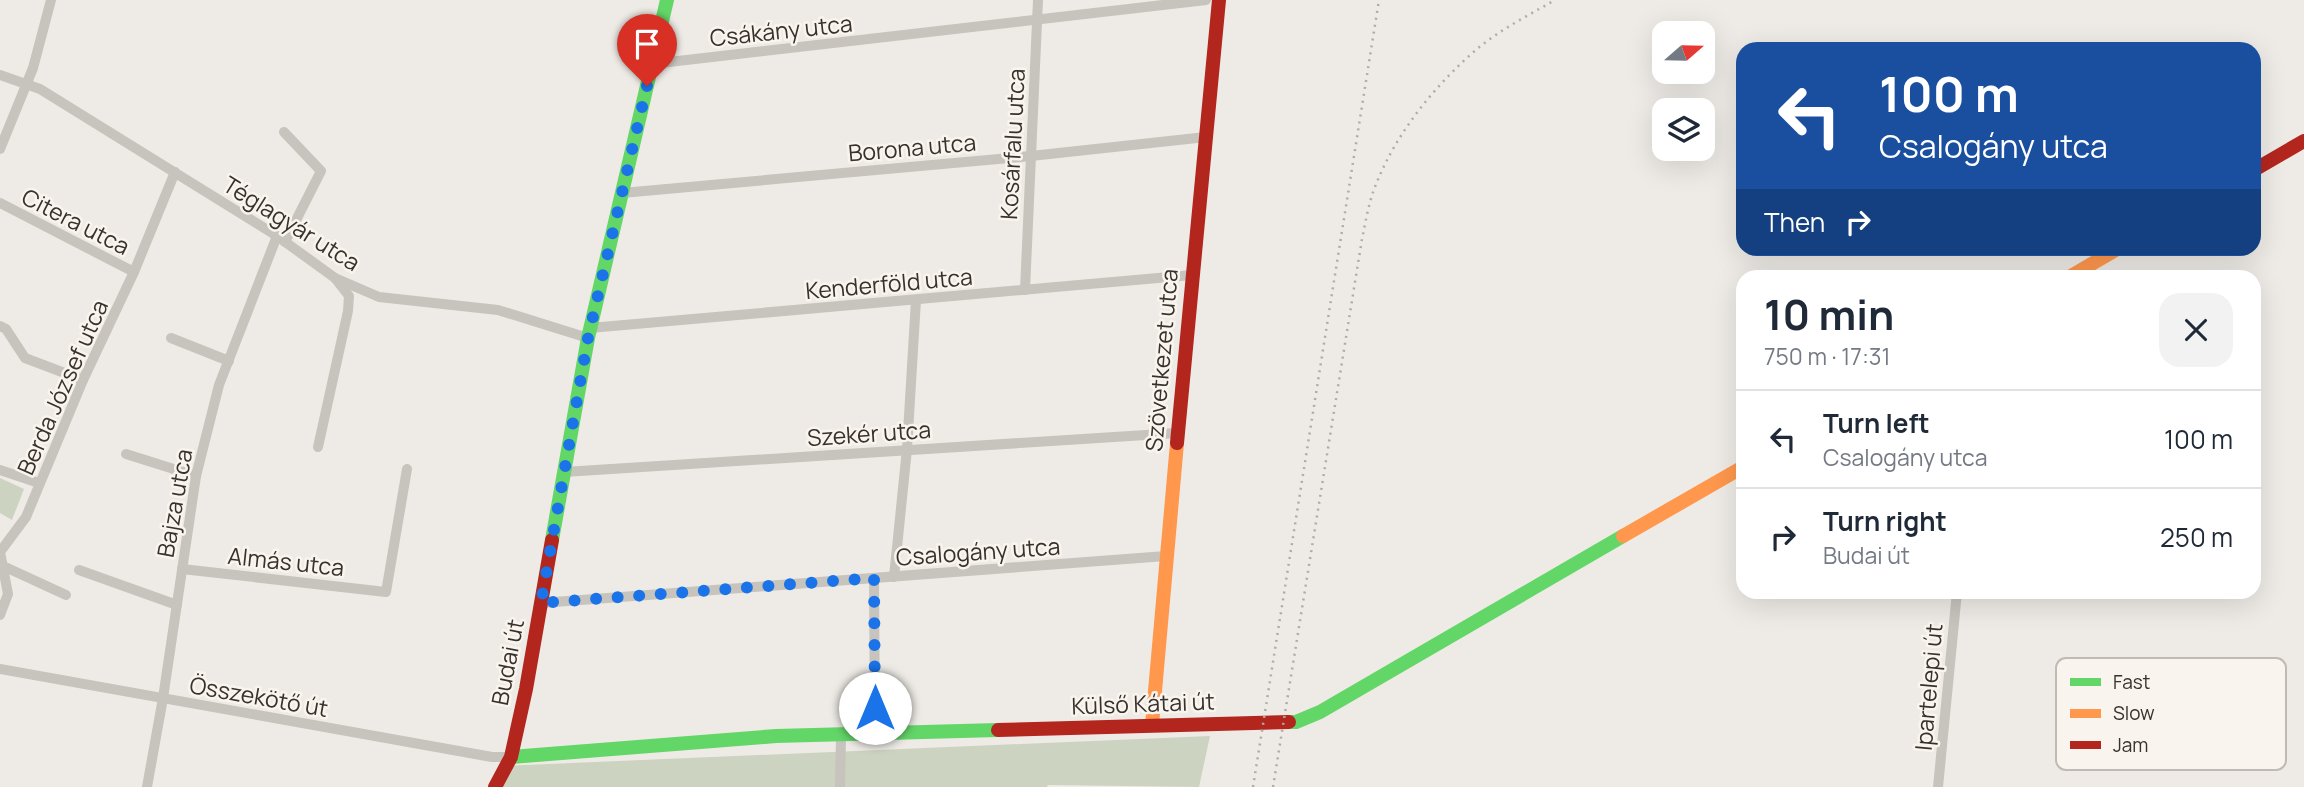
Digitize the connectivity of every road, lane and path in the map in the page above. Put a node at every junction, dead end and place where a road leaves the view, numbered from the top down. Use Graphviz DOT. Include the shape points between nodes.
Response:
graph roads {
  1 [pos="51,0"];
  2 [pos="667,0"];
  3 [pos="1038,0"];
  4 [pos="1206,0"];
  5 [pos="1219,0"];
  6 [pos="1037,21"];
  7 [pos="652,64"];
  8 [pos="0,75"];
  9 [pos="27,84"];
  10 [pos="284,132"];
  11 [pos="1206,137"];
  12 [pos="2304,141"];
  13 [pos="0,149"];
  14 [pos="1031,156"];
  15 [pos="2261,166"];
  16 [pos="175,172"];
  17 [pos="621,193"];
  18 [pos="0,203"];
  19 [pos="281,239"];
  20 [pos="2105,256"];
  21 [pos="2081,270"];
  22 [pos="134,272"];
  23 [pos="1192,275"];
  24 [pos="335,278"];
  25 [pos="1025,290"];
  26 [pos="916,300"];
  27 [pos="0,326"];
  28 [pos="589,333"];
  29 [pos="171,338"];
  30 [pos="229,361"];
  31 [pos="83,380"];
  32 [pos="1177,433"];
  33 [pos="318,447"];
  34 [pos="907,449"];
  35 [pos="126,454"];
  36 [pos="407,469"];
  37 [pos="0,470"];
  38 [pos="1736,471"];
  39 [pos="564,472"];
  40 [pos="196,476"];
  41 [pos="39,482"];
  42 [pos="1166,556"];
  43 [pos="3,566"];
  44 [pos="79,569"];
  45 [pos="182,569"];
  46 [pos="894,577"];
  47 [pos="874,578"];
  48 [pos="66,595"];
  49 [pos="1955,599"];
  50 [pos="541,603"];
  51 [pos="177,605"];
  52 [pos="0,615"];
  53 [pos="0,669"];
  54 [pos="163,698"];
  55 [pos="1152,724"];
  56 [pos="875,734"];
  57 [pos="841,736"];
  58 [pos="511,757"];
  59 [pos="147,787"];
  60 [pos="495,787"];
  61 [pos="840,787"];
  62 [pos="1938,787"];
  1 -- 9 [label="street"];
  2 -- 7 [label="street, Budai út"];
  3 -- 6 [label="street, Kosárfalu utca"];
  4 -- 6 [label="street, Csákány utca"];
  5 -- 11 [label="street, Szövetkezet utca"];
  6 -- 7 [label="street, Csákány utca"];
  6 -- 14 [label="street, Kosárfalu utca"];
  7 -- 17 [label="street, Budai út"];
  8 -- 9 [label="street, Téglagyár utca"];
  9 -- 13 [label="street"];
  9 -- 16 [label="street, Téglagyár utca"];
  10 -- 19 [label="street, Bajza utca" via="321,171"];
  11 -- 14 [label="street, Borona utca"];
  11 -- 23 [label="street, Szövetkezet utca"];
  12 -- 15 [label="street"];
  14 -- 17 [label="street, Borona utca"];
  14 -- 25 [label="street, Kosárfalu utca"];
  16 -- 19 [label="street, Téglagyár utca"];
  16 -- 22 [label="street, Berda József utca"];
  17 -- 28 [label="street, Budai út"];
  18 -- 22 [label="street, Citera utca"];
  19 -- 24 [label="street, Téglagyár utca"];
  19 -- 30 [label="street, Bajza utca"];
  20 -- 21 [label="street"];
  22 -- 31 [label="street, Berda József utca"];
  23 -- 25 [label="street, Kenderföld utca"];
  23 -- 32 [label="street, Szövetkezet utca"];
  24 -- 28 [label="street, Téglagyár utca" via="379,297 498,310"];
  24 -- 33 [label="street" via="349,296 348,311"];
  25 -- 26 [label="street, Kenderföld utca"];
  26 -- 28 [label="street, Kenderföld utca"];
  26 -- 34 [label="street"];
  27 -- 31 [label="street" via="25,358"];
  28 -- 39 [label="street, Budai út"];
  29 -- 30 [label="street"];
  30 -- 40 [label="street, Bajza utca"];
  31 -- 41 [label="street, Berda József utca"];
  32 -- 34 [label="street, Szekér utca"];
  32 -- 42 [label="street, Szövetkezet utca"];
  34 -- 39 [label="street, Szekér utca"];
  34 -- 46 [label="street"];
  35 -- 40 [label="street"];
  36 -- 45 [label="street, Almás utca" via="386,592"];
  37 -- 41 [label="street"];
  38 -- 55 [label="street, Külső Kátai út" via="1305,719 1282,724"];
  39 -- 50 [label="street, Budai út"];
  40 -- 45 [label="street, Bajza utca"];
  41 -- 43 [label="street, Berda József utca" via="26,517 0,552"];
  42 -- 46 [label="street, Csalogány utca"];
  42 -- 55 [label="street, Szövetkezet utca"];
  43 -- 48 [label="street"];
  43 -- 52 [label="street, Berda József utca" via="8,594"];
  44 -- 51 [label="street"];
  45 -- 51 [label="street, Bajza utca"];
  46 -- 47 [label="street, Csalogány utca"];
  47 -- 50 [label="street, Csalogány utca"];
  47 -- 56 [label="street"];
  49 -- 62 [label="street, Ipartelepi út"];
  50 -- 58 [label="street, Budai út"];
  51 -- 54 [label="street, Bajza utca"];
  53 -- 54 [label="street, Összekötő út"];
  54 -- 58 [label="street, Összekötő út"];
  54 -- 59 [label="street, Bajza utca"];
  55 -- 56 [label="street, Külső Kátai út"];
  56 -- 57 [label="street, Külső Kátai út"];
  57 -- 58 [label="street, Külső Kátai út" via="710,740"];
  57 -- 61 [label="street"];
  58 -- 60 [label="street"];
}
